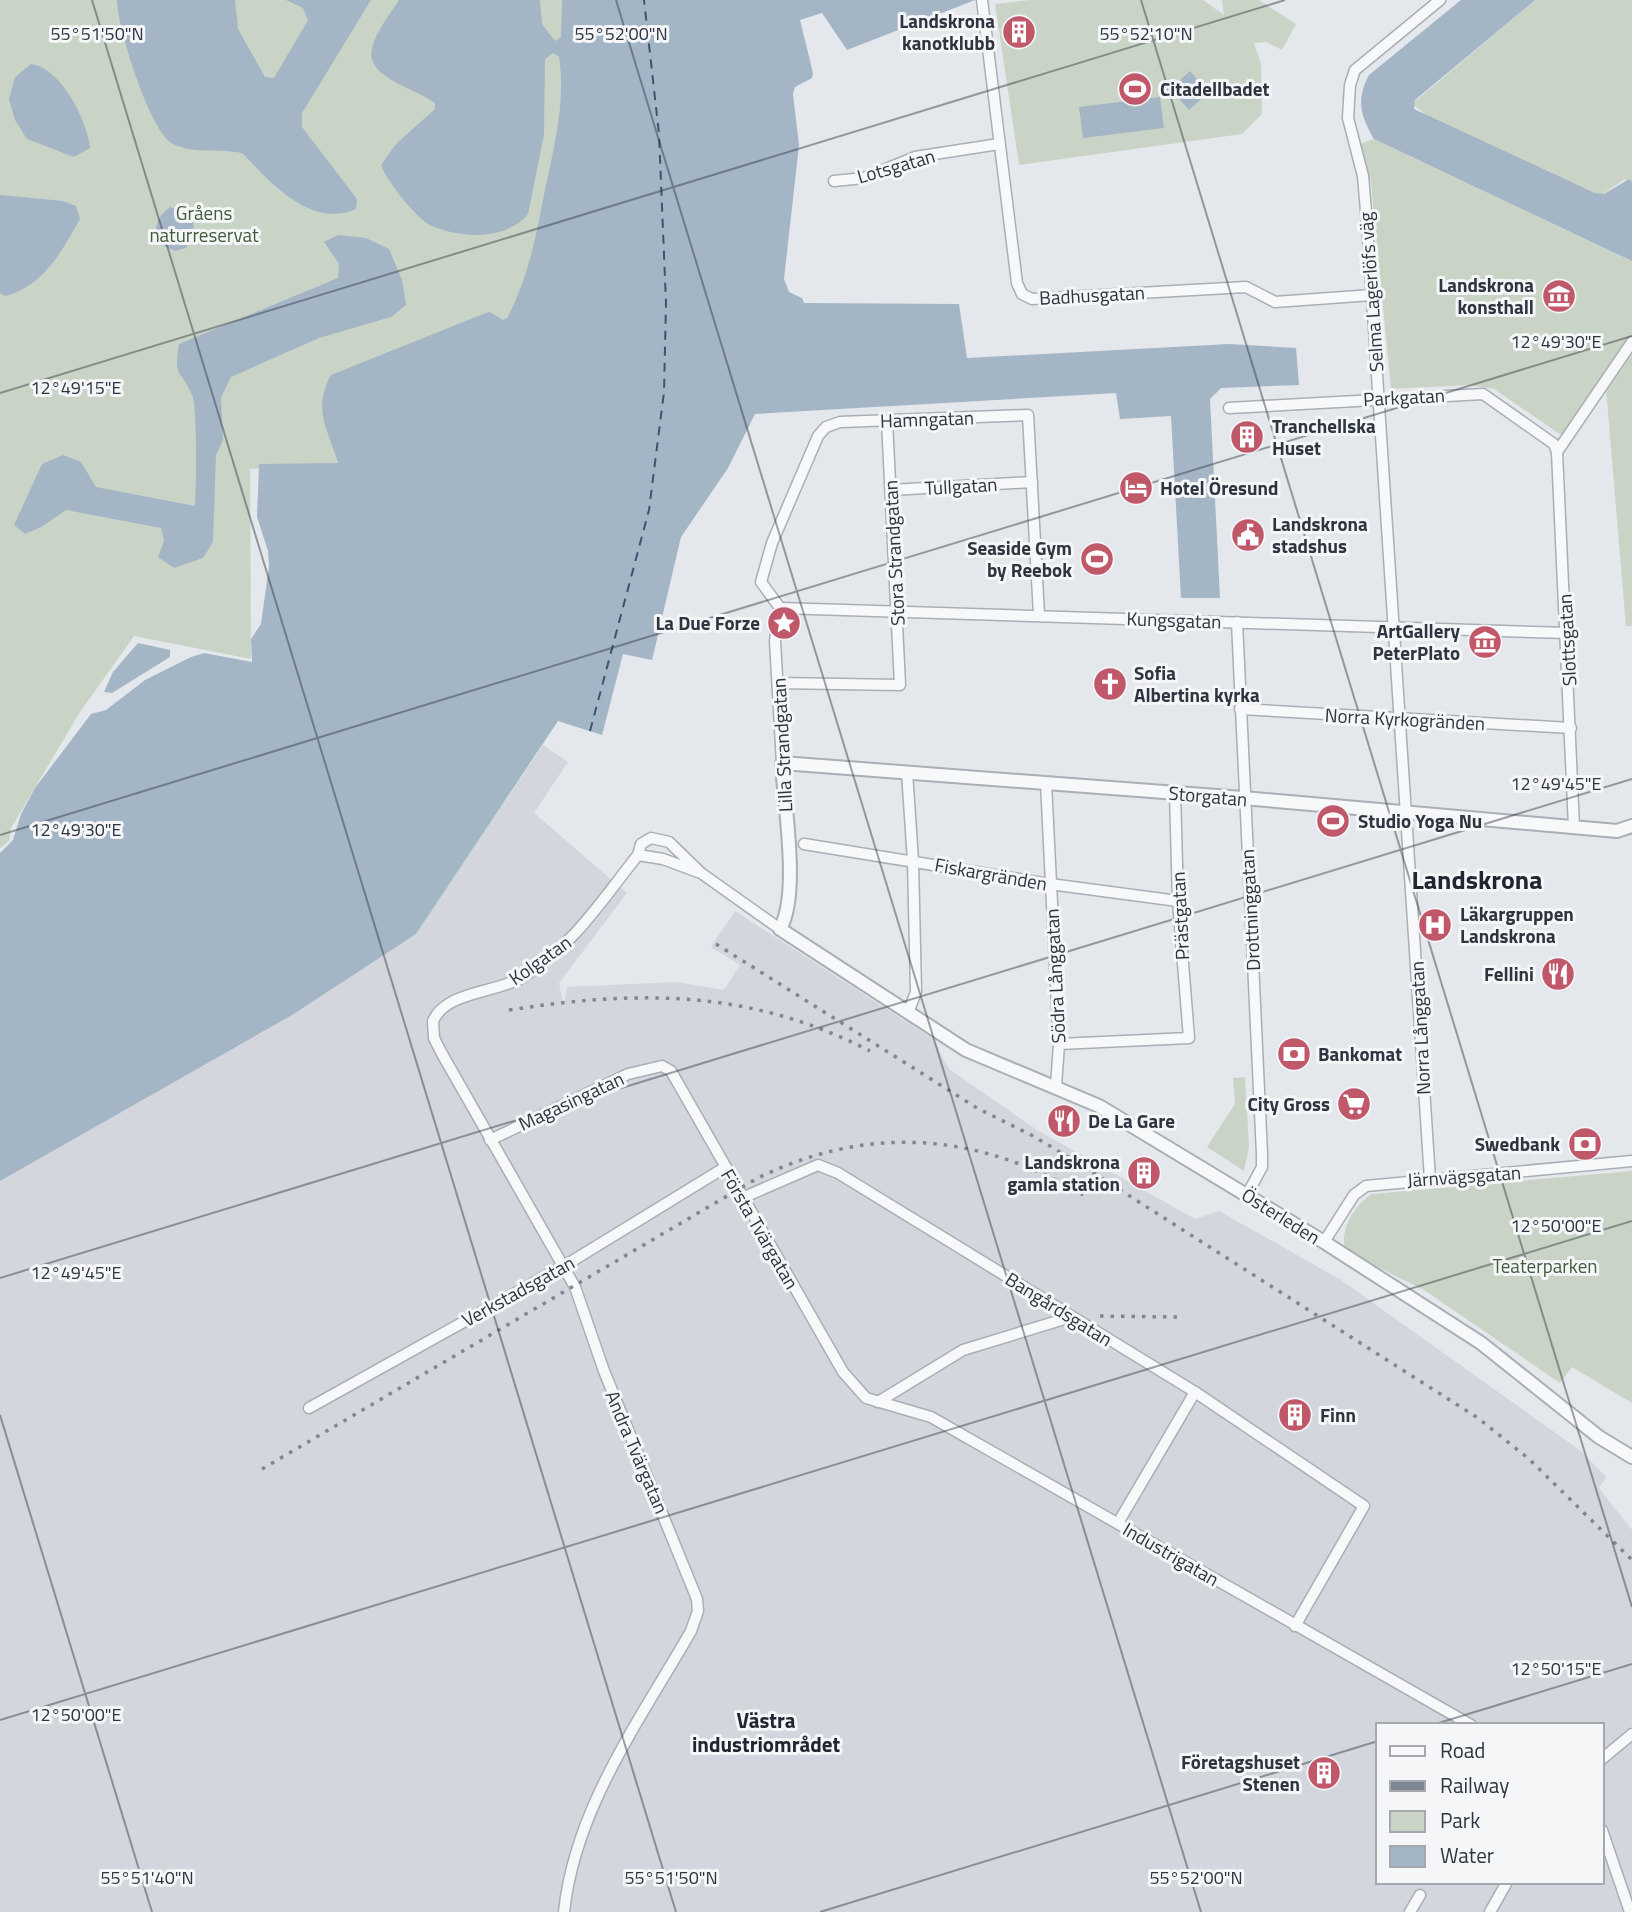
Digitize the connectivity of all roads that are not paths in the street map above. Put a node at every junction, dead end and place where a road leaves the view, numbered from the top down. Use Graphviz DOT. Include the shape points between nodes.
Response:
graph roads {
  1 [pos="982,0"];
  2 [pos="1440,0"];
  3 [pos="999,144"];
  4 [pos="834,181"];
  5 [pos="1372,295"];
  6 [pos="1632,342"];
  7 [pos="1378,398"];
  8 [pos="1229,408"];
  9 [pos="887,421"];
  10 [pos="1557,452"];
  11 [pos="1032,482"];
  12 [pos="891,489"];
  13 [pos="780,608"];
  14 [pos="897,612"];
  15 [pos="1039,615"];
  16 [pos="1237,622"];
  17 [pos="1394,626"];
  18 [pos="1567,633"];
  19 [pos="778,683"];
  20 [pos="1240,709"];
  21 [pos="1400,719"];
  22 [pos="1571,728"];
  23 [pos="782,763"];
  24 [pos="908,772"];
  25 [pos="1046,783"];
  26 [pos="1175,793"];
  27 [pos="1243,798"];
  28 [pos="1406,813"];
  29 [pos="1632,826"];
  30 [pos="1574,827"];
  31 [pos="804,844"];
  32 [pos="638,855"];
  33 [pos="914,861"];
  34 [pos="701,873"];
  35 [pos="1050,884"];
  36 [pos="1178,901"];
  37 [pos="780,929"];
  38 [pos="447,1004"];
  39 [pos="908,1013"];
  40 [pos="1059,1044"];
  41 [pos="653,1067"];
  42 [pos="1056,1086"];
  43 [pos="490,1140"];
  44 [pos="1632,1161"];
  45 [pos="724,1168"];
  46 [pos="1430,1179"];
  47 [pos="1247,1195"];
  48 [pos="742,1198"];
  49 [pos="1324,1242"];
  50 [pos="564,1266"];
  51 [pos="1072,1317"];
  52 [pos="1195,1392"];
  53 [pos="866,1398"];
  54 [pos="878,1402"];
  55 [pos="309,1408"];
  56 [pos="1632,1457"];
  57 [pos="1118,1523"];
  58 [pos="1295,1626"];
  59 [pos="1467,1723"];
  60 [pos="1632,1734"];
  61 [pos="1604,1757"];
  62 [pos="1604,1836"];
  63 [pos="1506,1884"];
  64 [pos="1420,1895"];
  65 [pos="564,1912"];
  66 [pos="1410,1912"];
  67 [pos="1490,1912"];
  68 [pos="1630,1912"];
  1 -- 3 [label="street, Badhusgatan"];
  2 -- 5 [label="street, Selma Lagerlöfs väg" via="1355,70 1350,85 1348,118 1363,176"];
  3 -- 4 [label="street, Lotsgatan" via="915,157 864,178"];
  3 -- 5 [label="street, Badhusgatan" via="1017,283 1022,294 1032,299 1246,287 1275,302"];
  5 -- 7 [label="street, Selma Lagerlöfs väg"];
  6 -- 10 [label="street"];
  7 -- 8 [label="street, Parkgatan"];
  7 -- 10 [label="street, Parkgatan" via="1483,394 1547,438"];
  7 -- 17 [label="street, Selma Lagerlöfs väg"];
  9 -- 11 [label="street, Hamngatan" via="1028,415"];
  9 -- 12 [label="street, Stora Strandgatan"];
  9 -- 13 [label="street, Hamngatan" via="840,422 818,436 764,565 761,582"];
  10 -- 18 [label="street, Slottsgatan"];
  11 -- 12 [label="street, Tullgatan"];
  11 -- 15 [label="street"];
  12 -- 14 [label="street, Stora Strandgatan"];
  13 -- 14 [label="street, Kungsgatan"];
  13 -- 19 [label="street, Lilla Strandgatan" via="775,641"];
  14 -- 15 [label="street, Kungsgatan"];
  14 -- 19 [label="street, Stora Strandgatan" via="900,685"];
  15 -- 16 [label="street, Kungsgatan"];
  16 -- 17 [label="street, Kungsgatan"];
  16 -- 20 [label="street, Drottninggatan"];
  17 -- 18 [label="street, Kungsgatan"];
  17 -- 21 [label="street, Norra Långgatan"];
  18 -- 22 [label="street, Slottsgatan"];
  19 -- 23 [label="street, Lilla Strandgatan"];
  20 -- 21 [label="street, Norra Kyrkogränden"];
  20 -- 27 [label="street, Drottninggatan"];
  21 -- 22 [label="street, Norra Kyrkogränden"];
  21 -- 28 [label="street, Norra Långgatan"];
  22 -- 30 [label="street, Slottsgatan"];
  23 -- 24 [label="street, Storgatan"];
  23 -- 37 [label="street, Lilla Strandgatan" via="790,861"];
  24 -- 25 [label="street, Storgatan"];
  24 -- 33 [label="street"];
  25 -- 26 [label="street, Storgatan"];
  25 -- 35 [label="street, Södra Långgatan"];
  26 -- 27 [label="street, Storgatan"];
  26 -- 36 [label="street, Prästgatan"];
  27 -- 28 [label="street, Storgatan"];
  27 -- 47 [label="street, Drottninggatan" via="1262,1154 1262,1167"];
  28 -- 30 [label="street, Storgatan"];
  28 -- 46 [label="street, Norra Långgatan"];
  29 -- 30 [label="street, Storgatan" via="1617,831"];
  31 -- 33 [label="street, Fiskargränden"];
  32 -- 34 [label="street, Kolgatan"];
  32 -- 34 [label="street, Kolgatan" via="646,840 662,838"];
  32 -- 38 [label="street, Kolgatan" via="571,941 522,977"];
  33 -- 35 [label="street, Fiskargränden"];
  33 -- 39 [label="street" via="916,992"];
  34 -- 37 [label="street, Kolgatan"];
  35 -- 36 [label="street, Fiskargränden"];
  35 -- 40 [label="street, Södra Långgatan"];
  36 -- 40 [label="street, Prästgatan" via="1189,1038"];
  37 -- 39 [label="street"];
  38 -- 43 [label="street, Andra Tvärgatan" via="435,1017 434,1038"];
  39 -- 42 [label="street, Österleden" via="998,1066"];
  40 -- 42 [label="street, Södra Långgatan"];
  41 -- 43 [label="street, Magasingatan" via="628,1074"];
  41 -- 45 [label="street, Första Tvärgatan" via="671,1071"];
  42 -- 47 [label="street, Österleden" via="1099,1106"];
  43 -- 50 [label="street, Andra Tvärgatan"];
  44 -- 46 [label="street, Järnvägsgatan"];
  45 -- 48 [label="street, Första Tvärgatan"];
  45 -- 50 [label="street, Verkstadsgatan"];
  46 -- 49 [label="street, Järnvägsgatan" via="1366,1186 1353,1195"];
  47 -- 49 [label="street, Österleden"];
  48 -- 51 [label="street, Bangårdsgatan" via="817,1165 838,1173"];
  48 -- 53 [label="street, Första Tvärgatan" via="844,1372"];
  49 -- 56 [label="street, Österleden" via="1482,1343"];
  50 -- 55 [label="street, Verkstadsgatan"];
  50 -- 65 [label="street, Andra Tvärgatan" via="693,1585 698,1611 595,1799 570,1869"];
  51 -- 52 [label="street, Bangårdsgatan"];
  51 -- 54 [label="street" via="963,1350"];
  52 -- 57 [label="street"];
  52 -- 58 [label="street, Bangårdsgatan" via="1364,1506"];
  53 -- 54 [label="street, Industrigatan"];
  54 -- 57 [label="street, Industrigatan" via="931,1417"];
  57 -- 58 [label="street, Industrigatan"];
  58 -- 59 [label="street, Industrigatan"];
  60 -- 61 [label="street"];
  62 -- 68 [label="street"];
  63 -- 67 [label="street"];
  64 -- 66 [label="street"];
}
